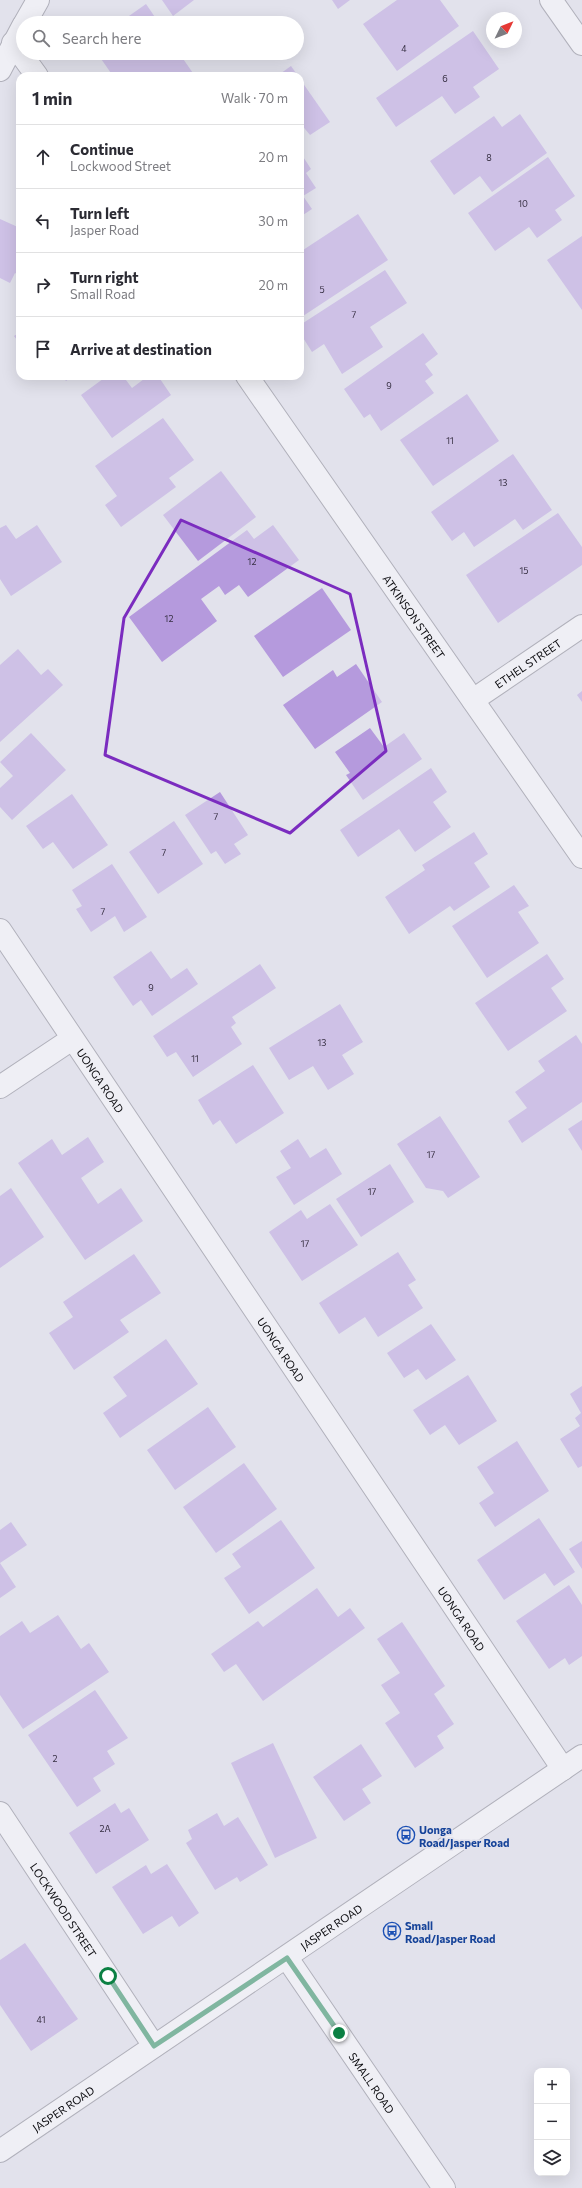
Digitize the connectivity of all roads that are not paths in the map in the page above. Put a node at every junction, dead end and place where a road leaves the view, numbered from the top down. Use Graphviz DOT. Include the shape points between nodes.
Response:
graph roads {
  1 [pos="38,0"];
  2 [pos="551,0"];
  3 [pos="29,16"];
  4 [pos="16,38"];
  5 [pos="582,44"];
  6 [pos="30,60"];
  7 [pos="0,70"];
  8 [pos="35,72"];
  9 [pos="250,380"];
  10 [pos="582,626"];
  11 [pos="473,700"];
  12 [pos="582,857"];
  13 [pos="0,930"];
  14 [pos="72,1038"];
  15 [pos="0,1087"];
  16 [pos="582,1756"];
  17 [pos="563,1769"];
  18 [pos="0,1813"];
  19 [pos="287,1958"];
  20 [pos="154,2046"];
  21 [pos="0,2151"];
  22 [pos="444,2188"];
  1 -- 3 [label="street"];
  2 -- 5 [label="street"];
  4 -- 7 [label="street"];
  6 -- 8 [label="street"];
  9 -- 11 [label="street, ATKINSON STREET"];
  10 -- 11 [label="street, ETHEL STREET"];
  11 -- 12 [label="street, ATKINSON STREET"];
  13 -- 14 [label="street, UONGA ROAD"];
  14 -- 15 [label="street"];
  14 -- 17 [label="street, UONGA ROAD"];
  16 -- 17 [label="street, JASPER ROAD"];
  17 -- 19 [label="street, JASPER ROAD"];
  18 -- 20 [label="street, LOCKWOOD STREET"];
  19 -- 20 [label="street, JASPER ROAD"];
  19 -- 22 [label="street, SMALL ROAD"];
  20 -- 21 [label="street, JASPER ROAD"];
}
